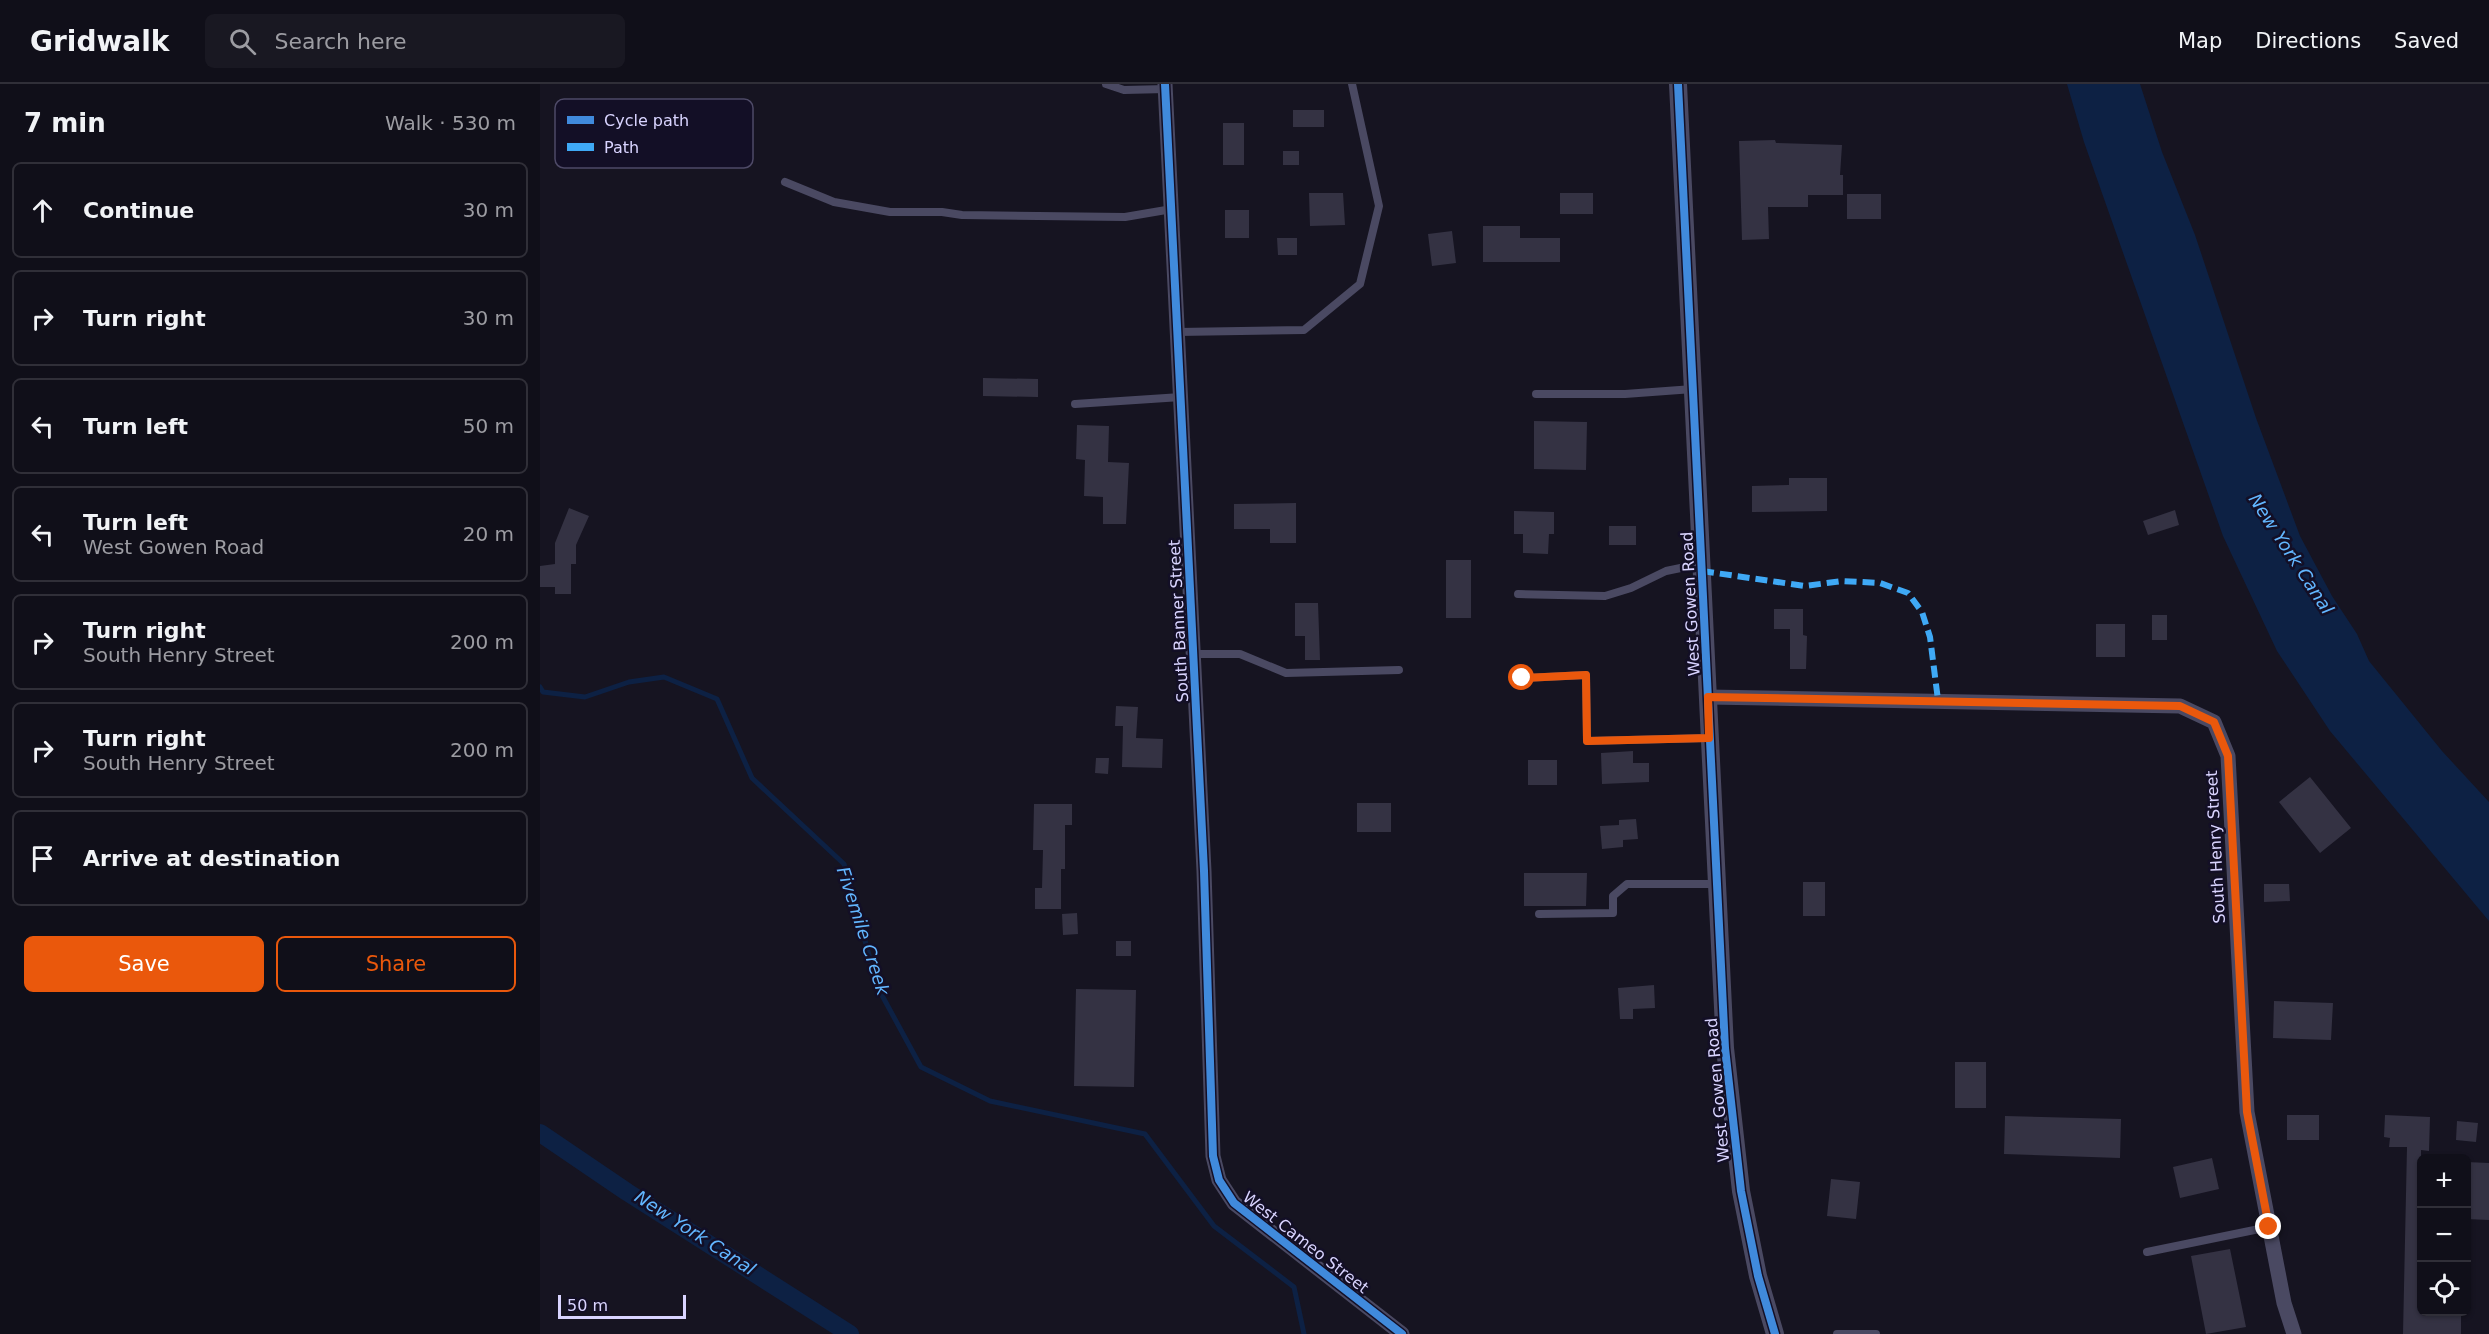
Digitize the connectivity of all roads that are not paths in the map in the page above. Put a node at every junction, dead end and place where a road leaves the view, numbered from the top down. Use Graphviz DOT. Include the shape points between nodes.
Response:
graph roads {
  1 [pos="1106,84"];
  2 [pos="1352,84"];
  3 [pos="1678,84"];
  4 [pos="1166,87"];
  5 [pos="784,182"];
  6 [pos="1172,209"];
  7 [pos="1178,332"];
  8 [pos="1693,389"];
  9 [pos="1536,394"];
  10 [pos="1181,397"];
  11 [pos="1075,404"];
  12 [pos="1701,563"];
  13 [pos="1518,594"];
  14 [pos="1193,654"];
  15 [pos="1399,670"];
  16 [pos="1522,678"];
  17 [pos="1708,697"];
  18 [pos="1709,738"];
  19 [pos="1716,884"];
  20 [pos="1539,914"];
  21 [pos="1213,1156"];
  22 [pos="2269,1227"];
  23 [pos="2147,1252"];
  24 [pos="1402,1334"];
  25 [pos="1775,1334"];
  26 [pos="1837,1334"];
  27 [pos="1876,1334"];
  28 [pos="2294,1334"];
  1 -- 4 [label="lane" via="1124,90"];
  2 -- 7 [label="lane" via="1379,206 1360,284 1304,330"];
  3 -- 8 [label="street, West Gowen Road"];
  4 -- 6 [label="street, South Banner Street"];
  5 -- 6 [label="lane" via="834,202 890,212 1125,217"];
  6 -- 7 [label="street, South Banner Street"];
  7 -- 10 [label="street, South Banner Street"];
  8 -- 9 [label="lane"];
  8 -- 12 [label="street, West Gowen Road"];
  10 -- 11 [label="lane"];
  10 -- 14 [label="street, South Banner Street"];
  12 -- 13 [label="lane" via="1666,571 1605,596"];
  12 -- 17 [label="street, West Gowen Road"];
  14 -- 15 [label="lane" via="1240,654 1286,673"];
  14 -- 21 [label="street, South Banner Street"];
  16 -- 18 [label="lane" via="1586,675 1587,741"];
  17 -- 18 [label="street, West Gowen Road"];
  17 -- 22 [label="street, South Henry Street" via="2180,706 2214,722 2228,756 2247,1112"];
  18 -- 19 [label="street, West Gowen Road"];
  19 -- 20 [label="lane" via="1627,884 1613,896 1613,913"];
  19 -- 25 [label="street, West Gowen Road" via="1725,1048 1741,1191 1758,1276"];
  21 -- 24 [label="street, West Cameo Street" via="1219,1180 1234,1203"];
  22 -- 23 [label="lane"];
  22 -- 28 [label="street, South Henry Street"];
  26 -- 27 [label="lane"];
}
